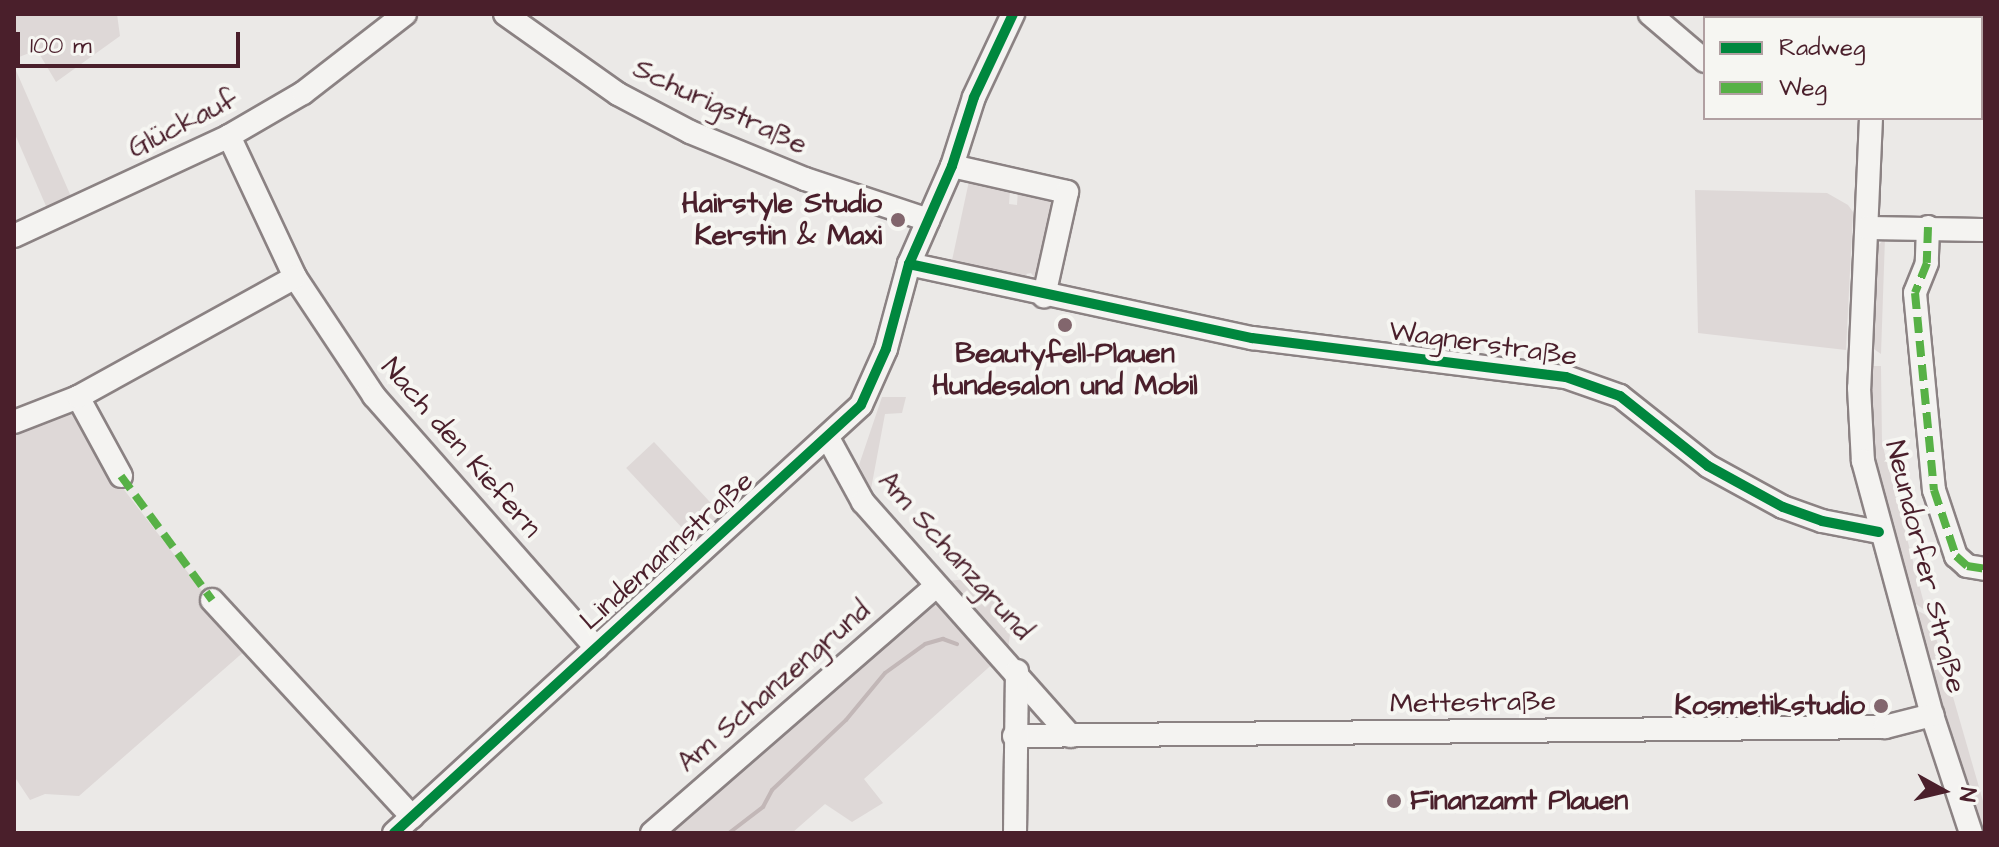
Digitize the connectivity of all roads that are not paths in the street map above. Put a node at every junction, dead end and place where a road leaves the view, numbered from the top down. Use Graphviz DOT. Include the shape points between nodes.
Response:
graph roads {
  1 [pos="405,14"];
  2 [pos="505,14"];
  3 [pos="1013,14"];
  4 [pos="1650,14"];
  5 [pos="1703,59"];
  6 [pos="1871,120"];
  7 [pos="229,136"];
  8 [pos="952,166"];
  9 [pos="928,220"];
  10 [pos="1928,227"];
  11 [pos="1867,228"];
  12 [pos="1985,230"];
  13 [pos="14,236"];
  14 [pos="909,264"];
  15 [pos="295,277"];
  16 [pos="1044,296"];
  17 [pos="78,397"];
  18 [pos="14,422"];
  19 [pos="828,438"];
  20 [pos="121,476"];
  21 [pos="1879,532"];
  22 [pos="1985,569"];
  23 [pos="936,586"];
  24 [pos="212,600"];
  25 [pos="596,648"];
  26 [pos="1017,671"];
  27 [pos="1932,715"];
  28 [pos="1014,736"];
  29 [pos="1071,736"];
  30 [pos="412,817"];
  31 [pos="394,833"];
  32 [pos="652,833"];
  33 [pos="1015,833"];
  34 [pos="1971,833"];
  1 -- 7 [label="street, Glückauf" via="303,93"];
  2 -- 9 [label="street, Schurigstraße" via="618,94 690,132 805,179"];
  3 -- 8 [label="street, Lindemannstraße" via="974,97"];
  4 -- 5 [label="street"];
  6 -- 11 [label="street, Neundorfer Straße"];
  7 -- 13 [label="street, Glückauf"];
  7 -- 15 [label="street, Nach den Kiefern"];
  8 -- 9 [label="street, Lindemannstraße"];
  8 -- 16 [label="street" via="1067,192"];
  9 -- 14 [label="street, Lindemannstraße"];
  10 -- 11 [label="street"];
  10 -- 12 [label="street"];
  10 -- 22 [label="street" via="1927,263 1915,293 1934,490 1956,556 1967,566"];
  11 -- 21 [label="street, Neundorfer Straße" via="1860,439"];
  14 -- 16 [label="street, Wagnerstraße"];
  14 -- 19 [label="street, Lindemannstraße" via="874,382 861,405"];
  15 -- 17 [label="street"];
  15 -- 25 [label="street, Nach den Kiefern" via="374,396"];
  16 -- 21 [label="street, Wagnerstraße" via="1252,338 1566,377 1620,396 1708,466 1783,507"];
  17 -- 18 [label="street"];
  17 -- 20 [label="street"];
  19 -- 23 [label="street, Am Schanzgrund" via="863,502"];
  19 -- 25 [label="street, Lindemannstraße"];
  21 -- 27 [label="street, Neundorfer Straße"];
  23 -- 26 [label="street, Am Schanzgrund"];
  23 -- 32 [label="street, Am Schanzengrund"];
  24 -- 30 [label="street"];
  25 -- 30 [label="street, Lindemannstraße"];
  26 -- 28 [label="street, Am Schanzgrund"];
  26 -- 29 [label="street, Am Schanzgrund"];
  27 -- 29 [label="street, Mettestraße" via="1910,724 1871,727"];
  27 -- 34 [label="street, Neundorfer Straße"];
  28 -- 29 [label="street, Mettestraße"];
  28 -- 33 [label="street, Am Schanzgrund"];
  30 -- 31 [label="street, Lindemannstraße"];
}
